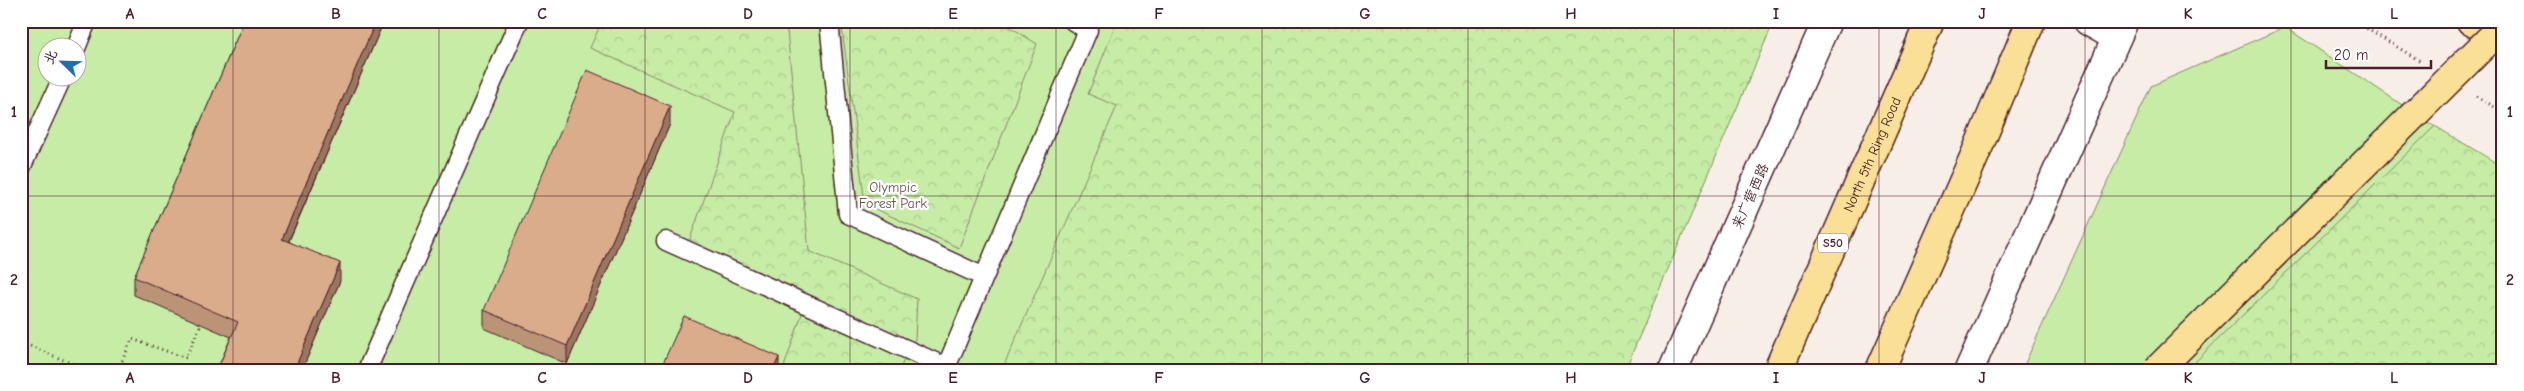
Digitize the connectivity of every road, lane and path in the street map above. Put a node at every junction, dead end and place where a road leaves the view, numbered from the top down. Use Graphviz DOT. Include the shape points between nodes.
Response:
graph roads {
  1 [pos="87,21"];
  2 [pos="518,21"];
  3 [pos="829,21"];
  4 [pos="1073,21"];
  5 [pos="1827,21"];
  6 [pos="1930,21"];
  7 [pos="2031,21"];
  8 [pos="2088,21"];
  9 [pos="2471,21"];
  10 [pos="2503,26"];
  11 [pos="2120,29"];
  12 [pos="80,38"];
  13 [pos="2503,39"];
  14 [pos="57,88"];
  15 [pos="21,168"];
  16 [pos="666,241"];
  17 [pos="984,277"];
  18 [pos="201,324"];
  19 [pos="21,342"];
  20 [pos="945,368"];
  21 [pos="87,370"];
  22 [pos="118,370"];
  23 [pos="366,370"];
  24 [pos="1673,370"];
  25 [pos="1778,370"];
  26 [pos="1880,370"];
  27 [pos="1969,370"];
  28 [pos="2157,370"];
  1 -- 12 [label="lane"];
  2 -- 23 [label="lane"];
  3 -- 17 [label="lane" via="848,214"];
  4 -- 17 [label="lane" via="1088,30"];
  5 -- 24 [label="street, 来广营西路"];
  6 -- 25 [label="main road, North 5th Ring Road / S50"];
  7 -- 26 [label="main road"];
  8 -- 11 [label="street"];
  9 -- 13 [label="main road"];
  10 -- 28 [label="main road, bridge"];
  11 -- 27 [label="street"];
  14 -- 15 [label="lane"];
  16 -- 20 [label="lane"];
  17 -- 20 [label="lane"];
  18 -- 22 [label="path" via="186,358 132,339"];
  19 -- 21 [label="path"];
}
